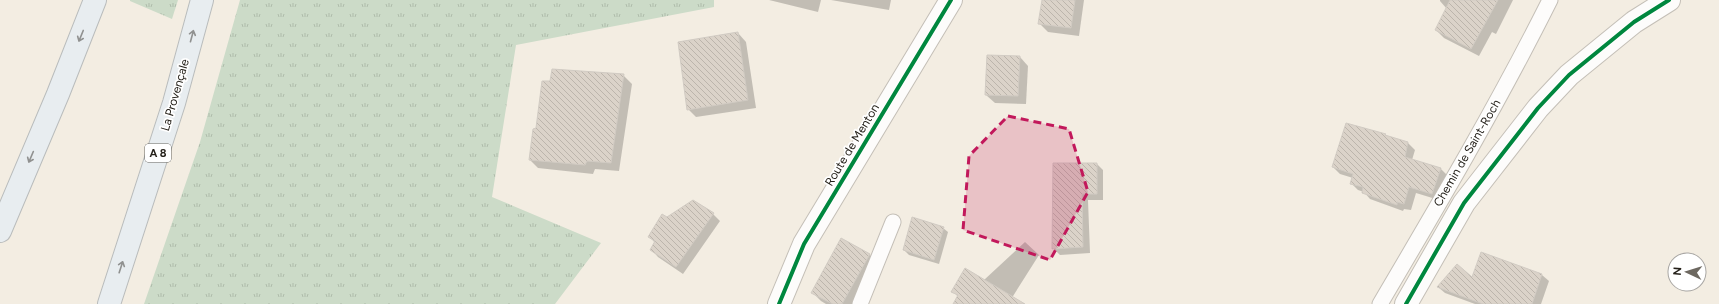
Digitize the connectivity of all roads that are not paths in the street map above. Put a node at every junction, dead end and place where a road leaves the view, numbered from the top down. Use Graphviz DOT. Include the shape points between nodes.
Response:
graph roads {
  1 [pos="95,0"];
  2 [pos="202,0"];
  3 [pos="950,0"];
  4 [pos="1550,0"];
  5 [pos="1670,0"];
  6 [pos="893,222"];
  7 [pos="0,231"];
  8 [pos="109,304"];
  9 [pos="779,304"];
  10 [pos="860,304"];
  11 [pos="1380,304"];
  12 [pos="1406,304"];
  1 -- 7 [label="highway, one-way"];
  8 -- 2 [label="highway, La Provençale / A 8, one-way" via="174,103"];
  3 -- 9 [label="street, Route de Menton" via="804,244"];
  4 -- 11 [label="lane, Chemin de Saint-Roch" via="1504,87"];
  5 -- 12 [label="street" via="1634,22 1569,74 1538,108 1464,203"];
  6 -- 10 [label="lane"];
}
